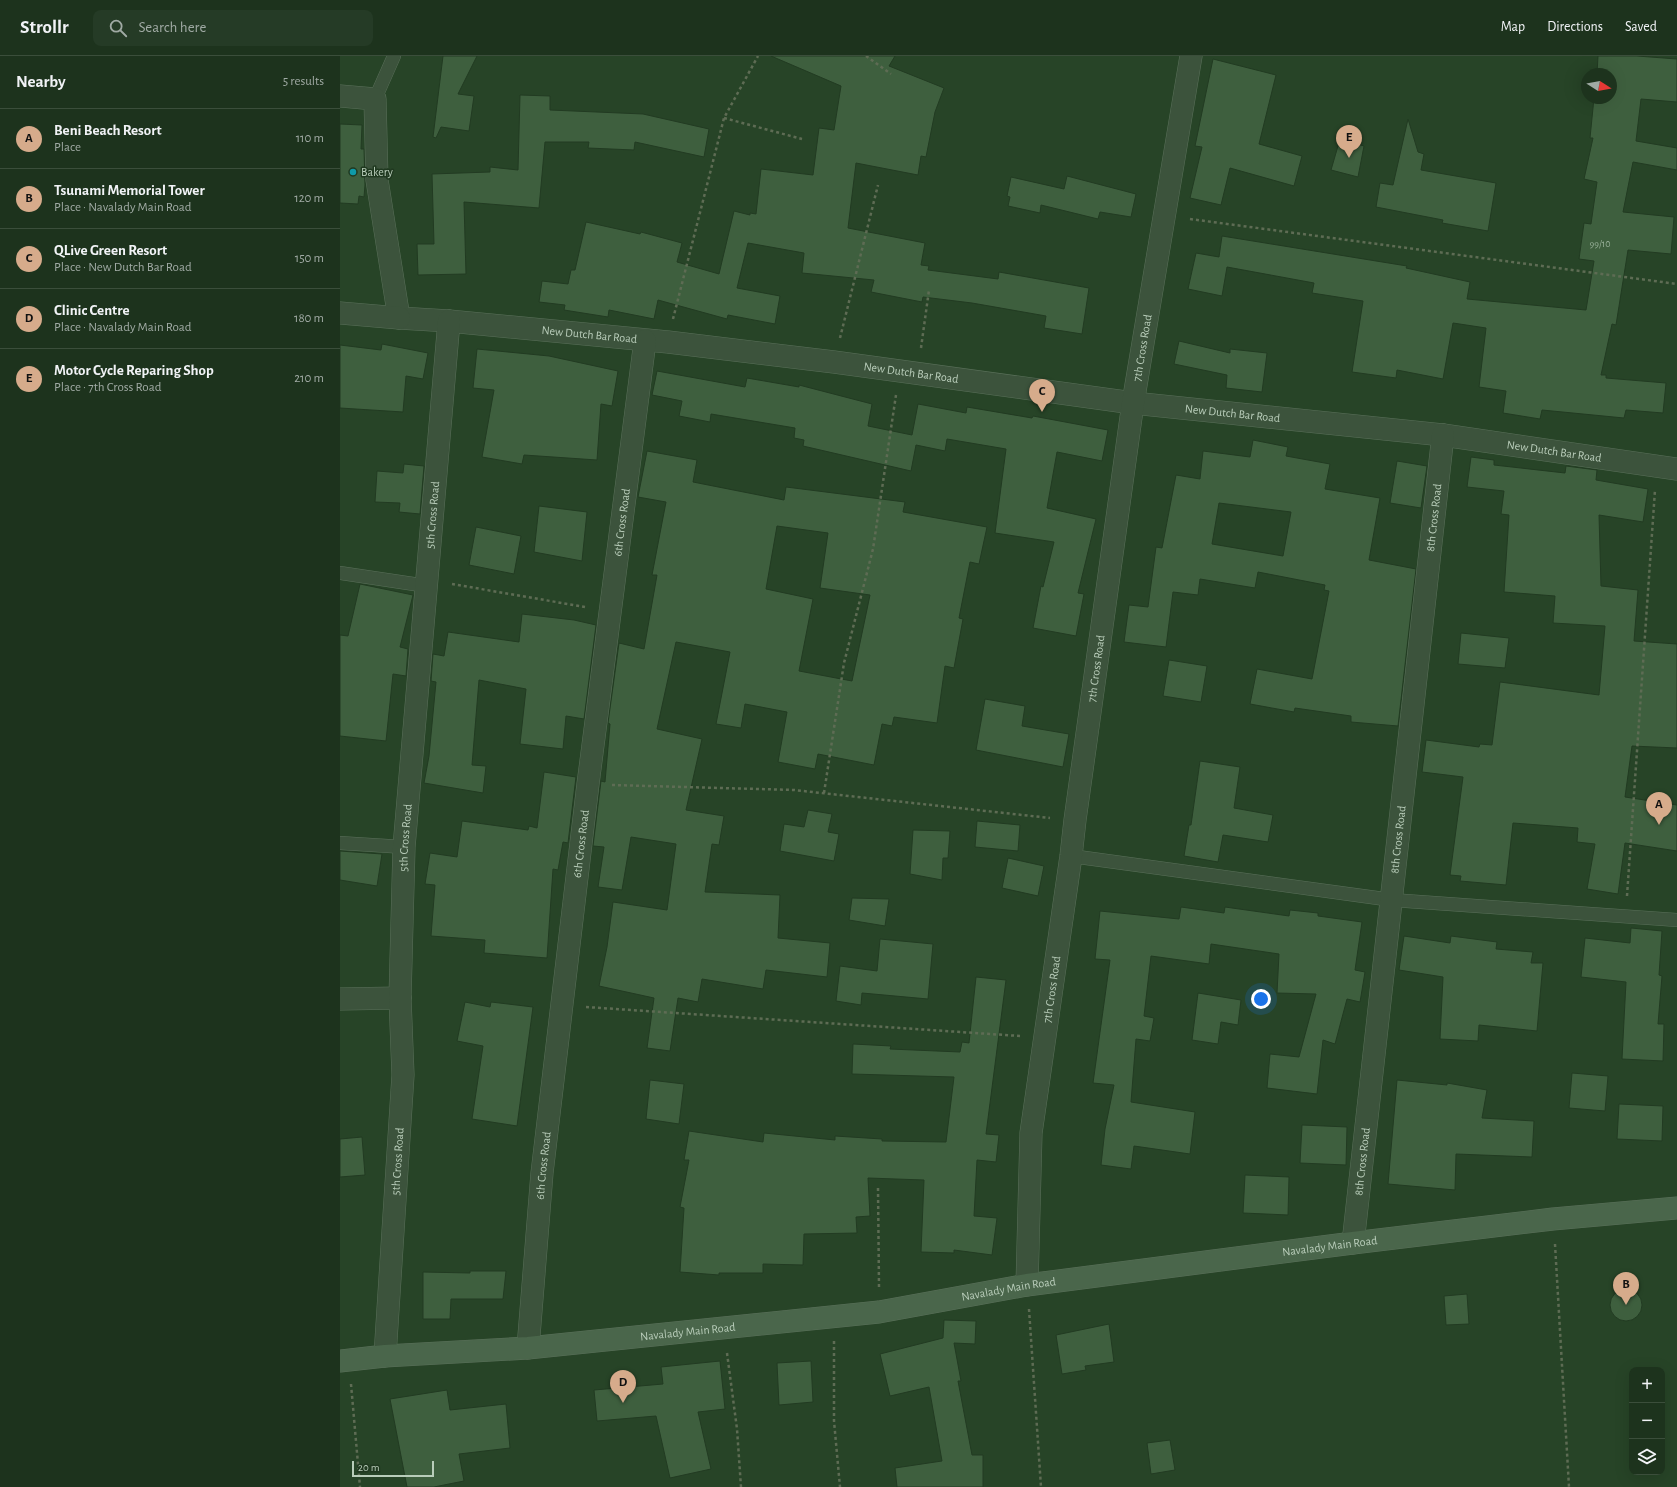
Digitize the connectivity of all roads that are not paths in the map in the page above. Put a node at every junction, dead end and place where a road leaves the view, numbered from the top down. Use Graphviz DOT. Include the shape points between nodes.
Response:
graph roads {
  1 [pos="394,56"];
  2 [pos="1191,56"];
  3 [pos="340,96"];
  4 [pos="375,99"];
  5 [pos="340,313"];
  6 [pos="399,318"];
  7 [pos="449,321"];
  8 [pos="645,341"];
  9 [pos="1134,403"];
  10 [pos="1443,436"];
  11 [pos="1667,467"];
  12 [pos="340,573"];
  13 [pos="427,582"];
  14 [pos="340,842"];
  15 [pos="404,847"];
  16 [pos="1071,856"];
  17 [pos="1392,900"];
  18 [pos="1677,920"];
  19 [pos="400,998"];
  20 [pos="340,999"];
  21 [pos="1677,1208"];
  22 [pos="1353,1243"];
  23 [pos="1027,1285"];
  24 [pos="528,1348"];
  25 [pos="384,1356"];
  26 [pos="344,1360"];
  1 -- 4 [label="lane"];
  2 -- 9 [label="street, 7th Cross Road"];
  3 -- 4 [label="street"];
  4 -- 6 [label="street" via="377,180"];
  5 -- 6 [label="street, New Dutch Bar Road"];
  6 -- 7 [label="street, New Dutch Bar Road"];
  7 -- 8 [label="street, New Dutch Bar Road"];
  7 -- 13 [label="street, 5th Cross Road"];
  8 -- 9 [label="street, New Dutch Bar Road" via="834,362"];
  8 -- 24 [label="street, 6th Cross Road" via="588,784 542,1173"];
  9 -- 10 [label="street, New Dutch Bar Road"];
  9 -- 16 [label="street, 7th Cross Road"];
  10 -- 11 [label="street, New Dutch Bar Road"];
  10 -- 17 [label="street, 8th Cross Road"];
  12 -- 13 [label="lane"];
  13 -- 15 [label="street, 5th Cross Road"];
  14 -- 15 [label="lane"];
  15 -- 19 [label="street, 5th Cross Road"];
  16 -- 17 [label="lane"];
  16 -- 23 [label="street, 7th Cross Road" via="1031,1133"];
  17 -- 18 [label="lane"];
  17 -- 22 [label="street, 8th Cross Road"];
  19 -- 20 [label="street"];
  19 -- 25 [label="street, 5th Cross Road" via="402,1075"];
  21 -- 22 [label="street, Navalady Main Road" via="1553,1219"];
  22 -- 23 [label="street, Navalady Main Road"];
  23 -- 24 [label="street, Navalady Main Road" via="879,1312"];
  24 -- 25 [label="street, Navalady Main Road"];
  25 -- 26 [label="street, Navalady Main Road"];
}
